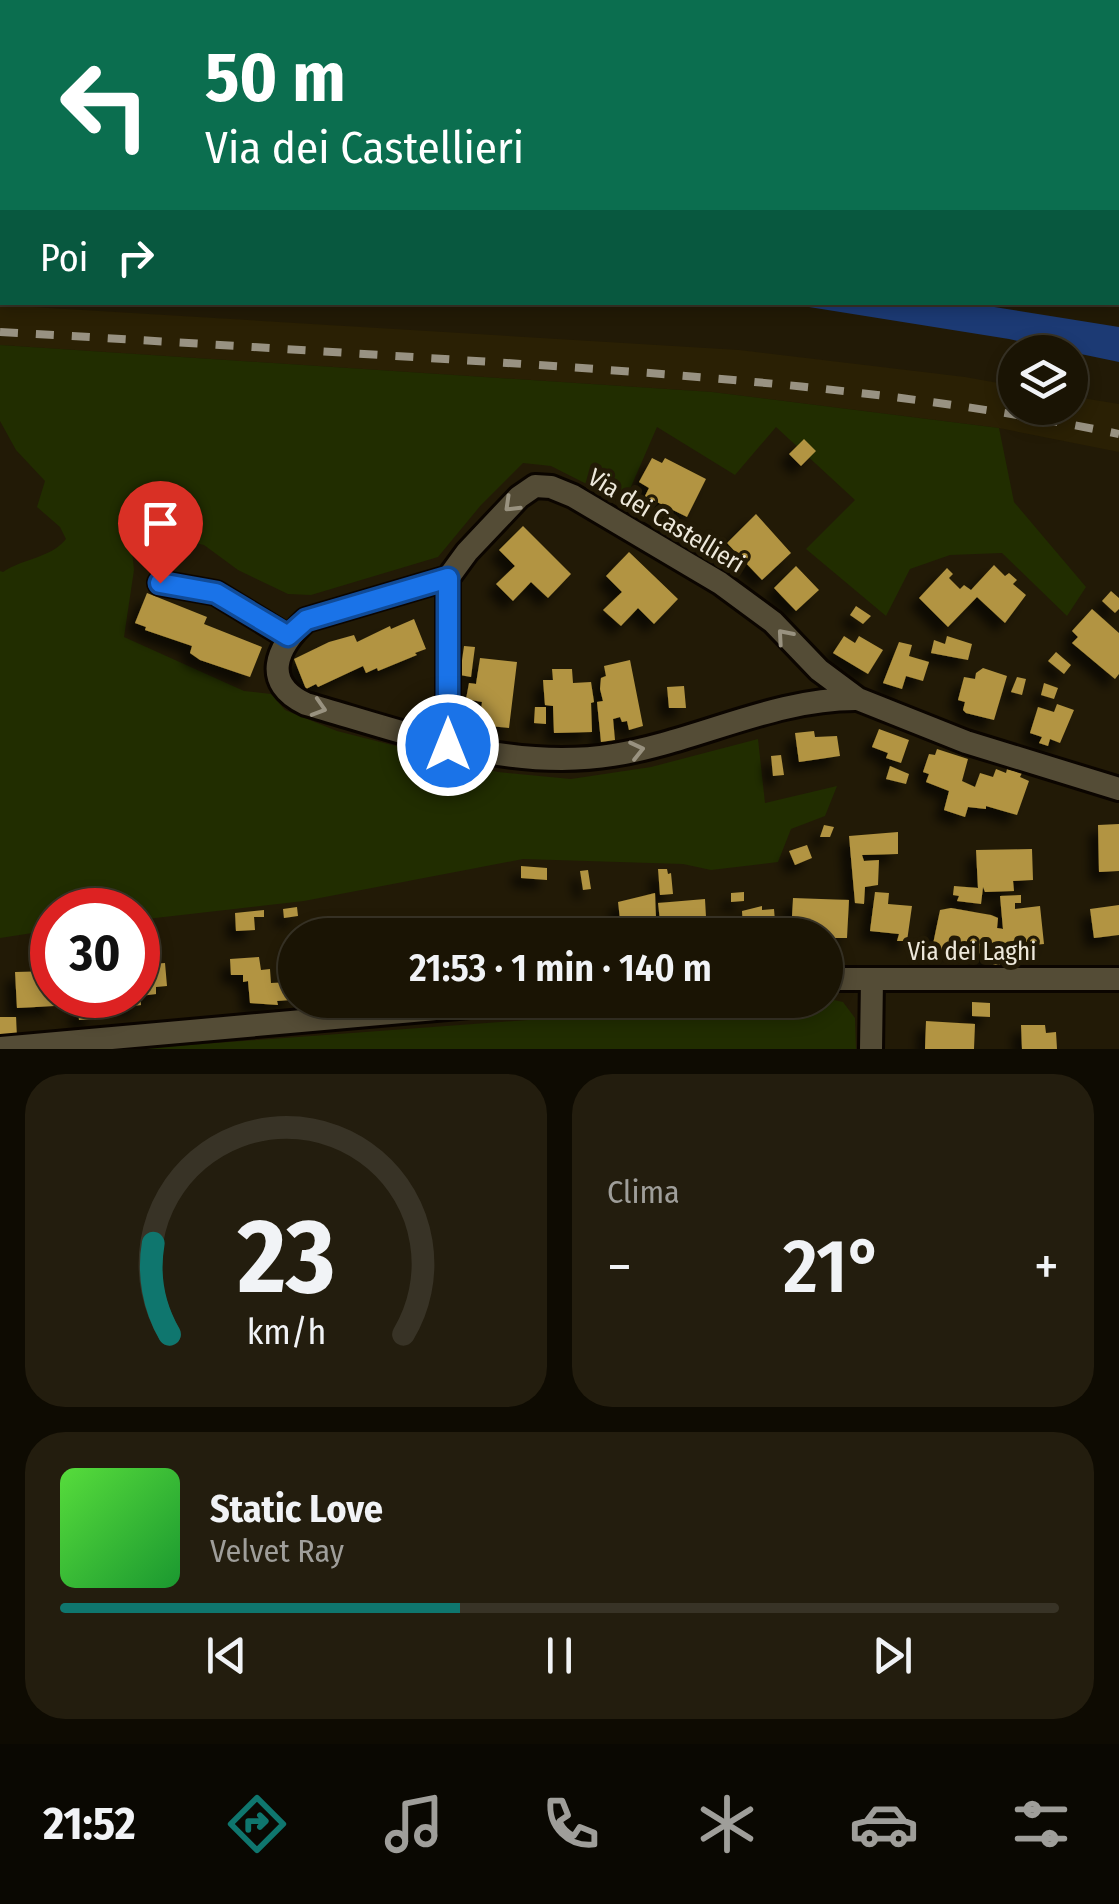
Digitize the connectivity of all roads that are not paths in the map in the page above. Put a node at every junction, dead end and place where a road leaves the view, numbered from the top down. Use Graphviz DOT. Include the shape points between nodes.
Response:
graph roads {
  1 [pos="448,578"];
  2 [pos="160,583"];
  3 [pos="288,636"];
  4 [pos="858,699"];
  5 [pos="448,745"];
  6 [pos="1119,789"];
  7 [pos="1119,979"];
  8 [pos="843,980"];
  9 [pos="872,980"];
  10 [pos="336,1018"];
  11 [pos="0,1048"];
  12 [pos="871,1049"];
  1 -- 3 [label="street" via="306,620"];
  4 -- 1 [label="street, Via dei Castellieri, one-way" via="720,582 550,486 519,496"];
  1 -- 5 [label="street"];
  2 -- 3 [label="street" via="216,593"];
  3 -- 5 [label="street, Via dei Castellieri, one-way" via="277,663 289,696"];
  5 -- 4 [label="street, Via dei Castellieri, one-way" via="560,761 614,755 795,705"];
  4 -- 6 [label="street, Via dei Castellieri" via="966,742"];
  7 -- 9 [label="street, Via dei Laghi"];
  8 -- 9 [label="street, Via dei Laghi"];
  9 -- 12 [label="street"];
  10 -- 11 [label="street"];
}
